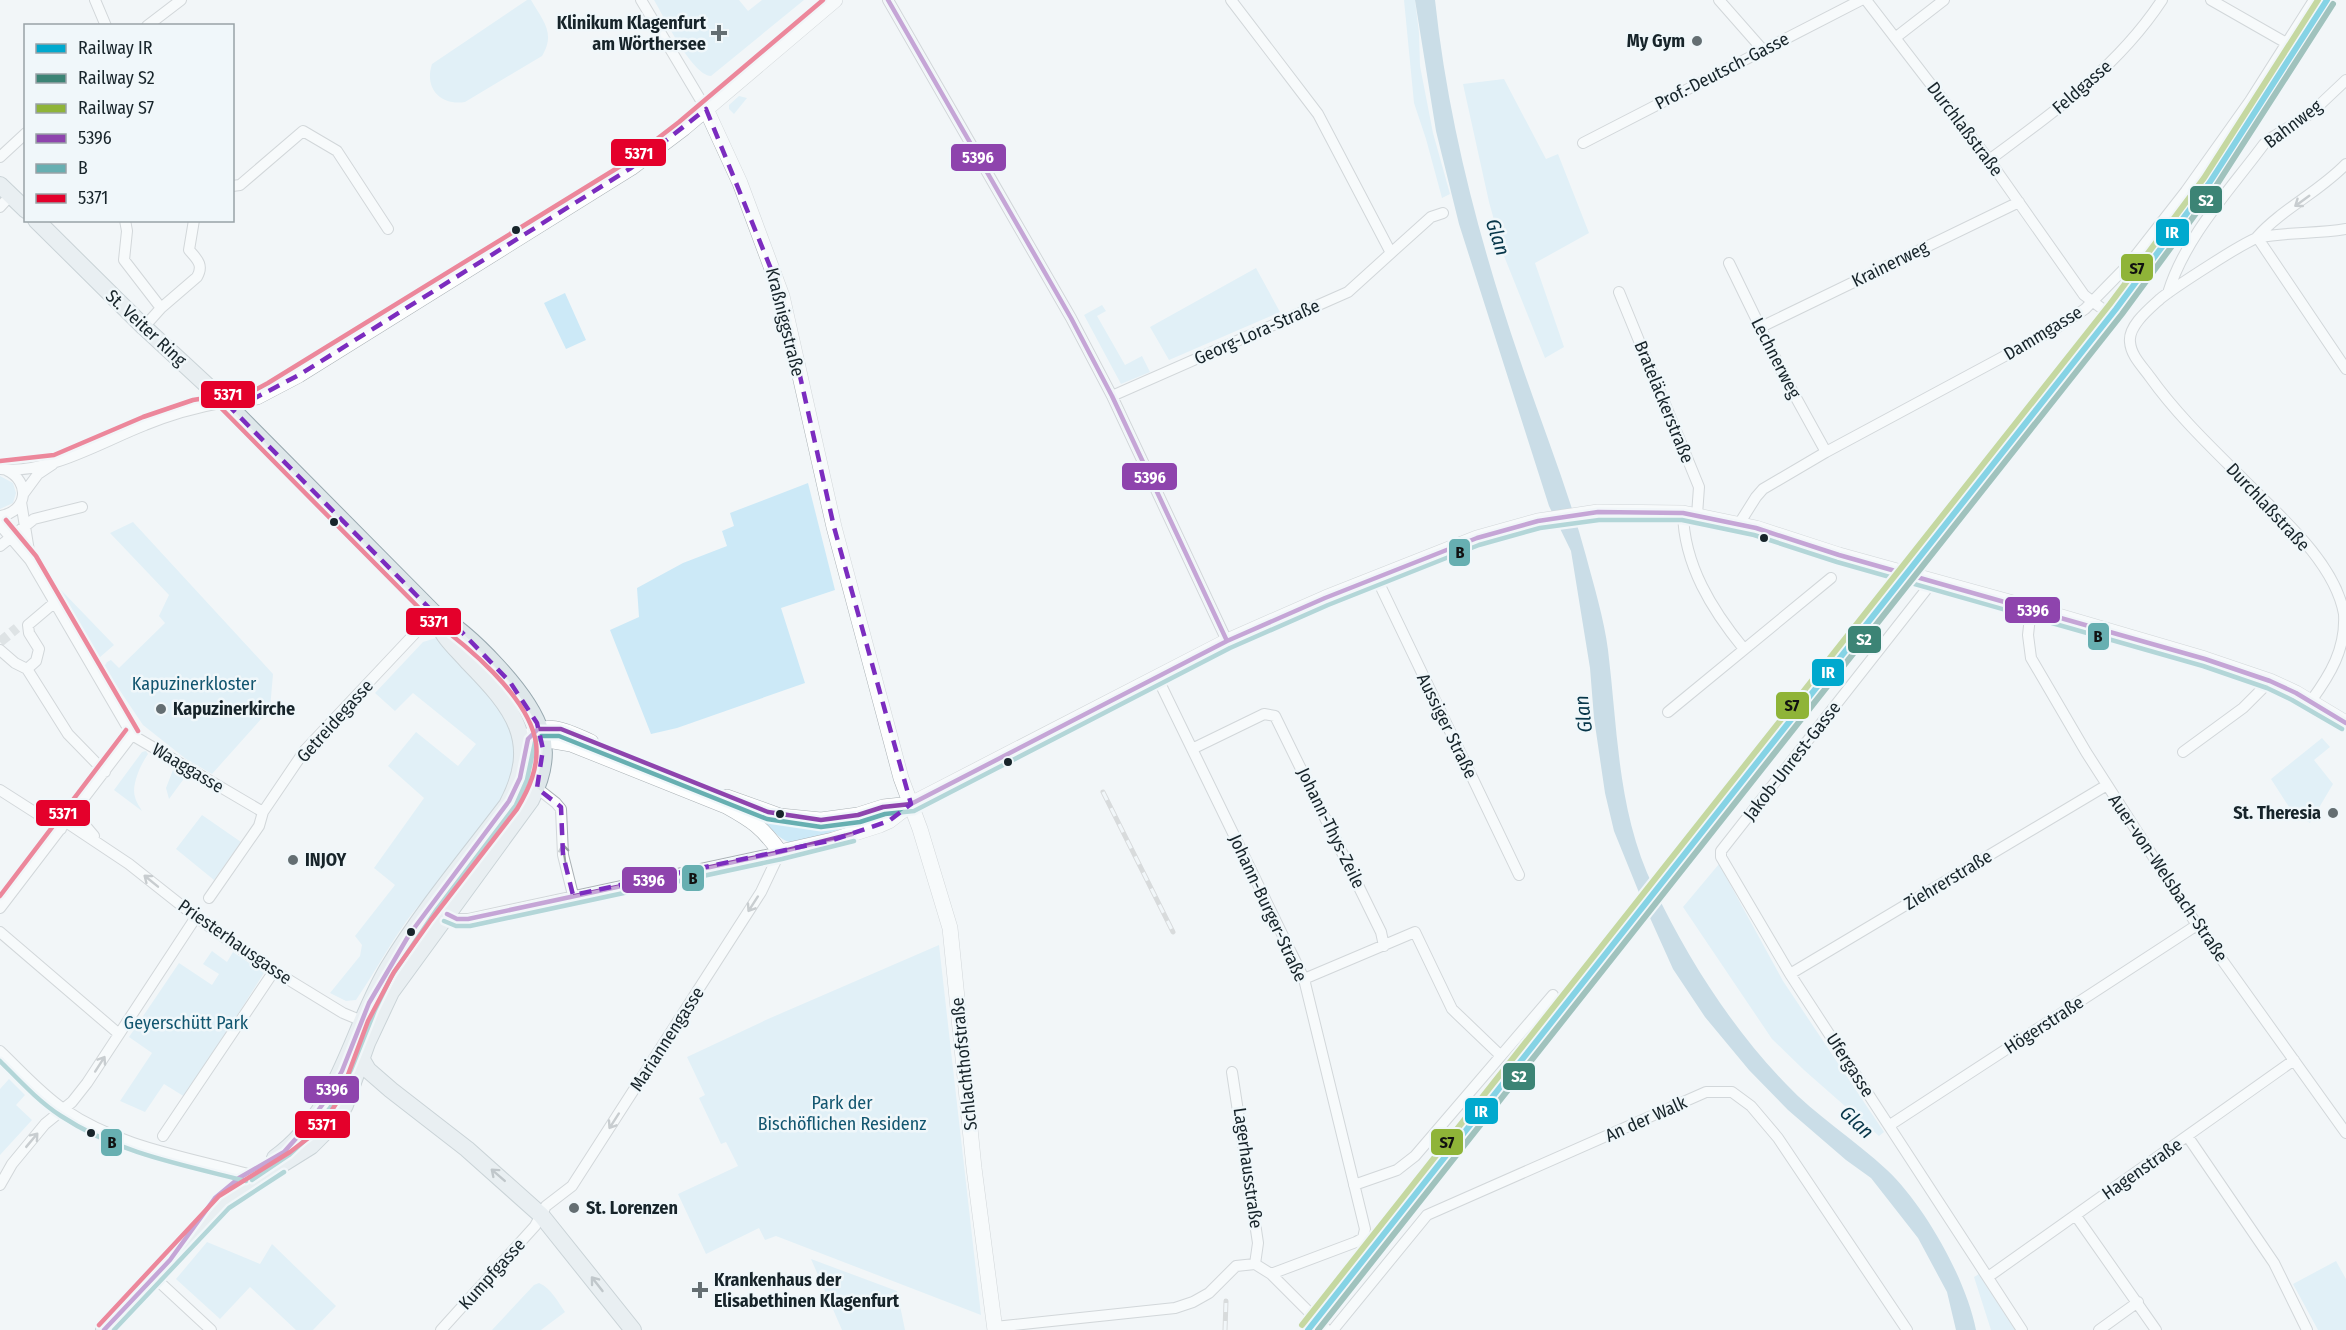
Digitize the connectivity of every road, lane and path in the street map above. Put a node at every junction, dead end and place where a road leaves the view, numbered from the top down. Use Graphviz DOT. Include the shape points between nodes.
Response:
graph roads {
  1 [pos="95,0"];
  2 [pos="181,0"];
  3 [pos="641,0"];
  4 [pos="835,0"];
  5 [pos="888,0"];
  6 [pos="1231,0"];
  7 [pos="1719,0"];
  8 [pos="1861,0"];
  9 [pos="1866,0"];
  10 [pos="1944,0"];
  11 [pos="2162,0"];
  12 [pos="2211,0"];
  13 [pos="2314,0"];
  14 [pos="105,24"];
  15 [pos="150,24"];
  16 [pos="1895,38"];
  17 [pos="2288,44"];
  18 [pos="1763,50"];
  19 [pos="2346,80"];
  20 [pos="706,109"];
  21 [pos="24,135"];
  22 [pos="1583,142"];
  23 [pos="0,157"];
  24 [pos="1989,160"];
  25 [pos="2346,164"];
  26 [pos="234,186"];
  27 [pos="4,196"];
  28 [pos="2019,202"];
  29 [pos="24,209"];
  30 [pos="1443,213"];
  31 [pos="40,222"];
  32 [pos="125,222"];
  33 [pos="194,222"];
  34 [pos="388,229"];
  35 [pos="2346,229"];
  36 [pos="2257,237"];
  37 [pos="1391,253"];
  38 [pos="1729,262"];
  39 [pos="1619,292"];
  40 [pos="2168,292"];
  41 [pos="2092,303"];
  42 [pos="161,308"];
  43 [pos="2108,313"];
  44 [pos="144,327"];
  45 [pos="1761,327"];
  46 [pos="2346,369"];
  47 [pos="1112,396"];
  48 [pos="225,402"];
  49 [pos="1826,452"];
  50 [pos="56,462"];
  51 [pos="3,469"];
  52 [pos="22,497"];
  53 [pos="82,507"];
  54 [pos="1690,514"];
  55 [pos="0,516"];
  56 [pos="26,524"];
  57 [pos="1739,524"];
  58 [pos="0,525"];
  59 [pos="12,537"];
  60 [pos="0,546"];
  61 [pos="30,560"];
  62 [pos="1376,577"];
  63 [pos="1831,578"];
  64 [pos="1933,581"];
  65 [pos="54,603"];
  66 [pos="2031,608"];
  67 [pos="434,613"];
  68 [pos="2345,634"];
  69 [pos="1227,641"];
  70 [pos="1744,649"];
  71 [pos="0,650"];
  72 [pos="27,669"];
  73 [pos="1156,677"];
  74 [pos="2270,681"];
  75 [pos="2311,701"];
  76 [pos="1668,712"];
  77 [pos="2346,723"];
  78 [pos="132,735"];
  79 [pos="533,737"];
  80 [pos="1192,749"];
  81 [pos="2183,752"];
  82 [pos="105,772"];
  83 [pos="2107,785"];
  84 [pos="537,788"];
  85 [pos="0,790"];
  86 [pos="911,804"];
  87 [pos="79,805"];
  88 [pos="262,812"];
  89 [pos="64,826"];
  90 [pos="102,846"];
  91 [pos="780,852"];
  92 [pos="1721,857"];
  93 [pos="1519,874"];
  94 [pos="444,889"];
  95 [pos="573,895"];
  96 [pos="209,898"];
  97 [pos="2,901"];
  98 [pos="447,914"];
  99 [pos="196,917"];
  100 [pos="2197,925"];
  101 [pos="0,932"];
  102 [pos="1384,946"];
  103 [pos="274,971"];
  104 [pos="1790,974"];
  105 [pos="1304,979"];
  106 [pos="1553,995"];
  107 [pos="368,1023"];
  108 [pos="119,1034"];
  109 [pos="0,1051"];
  110 [pos="1500,1055"];
  111 [pos="361,1058"];
  112 [pos="2294,1060"];
  113 [pos="1232,1072"];
  114 [pos="352,1088"];
  115 [pos="391,1090"];
  116 [pos="327,1098"];
  117 [pos="63,1109"];
  118 [pos="1890,1125"];
  119 [pos="2346,1133"];
  120 [pos="163,1136"];
  121 [pos="2188,1137"];
  122 [pos="255,1175"];
  123 [pos="2,1179"];
  124 [pos="1354,1185"];
  125 [pos="541,1215"];
  126 [pos="2076,1216"];
  127 [pos="1256,1264"];
  128 [pos="1271,1274"];
  129 [pos="1988,1277"];
  130 [pos="155,1278"];
  131 [pos="2138,1302"];
  132 [pos="995,1328"];
  133 [pos="1332,1329"];
  134 [pos="104,1330"];
  135 [pos="211,1330"];
  136 [pos="441,1330"];
  137 [pos="633,1330"];
  138 [pos="1907,1330"];
  139 [pos="2022,1330"];
  140 [pos="2099,1330"];
  141 [pos="2156,1330"];
  142 [pos="2307,1330"];
  1 -- 14 [label="street"];
  2 -- 15 [label="street"];
  3 -- 20 [label="street, Kraßniggstraße"];
  4 -- 20 [label="main road"];
  5 -- 47 [label="street"];
  6 -- 37 [label="street" via="1318,114"];
  7 -- 18 [label="street"];
  8 -- 18 [label="street, Prof.-Deutsch-Gasse"];
  9 -- 16 [label="street, Durchlaßstraße"];
  10 -- 16 [label="street"];
  11 -- 24 [label="street, Feldgasse" via="2112,62"];
  12 -- 17 [label="street"];
  13 -- 17 [label="street, Dammgasse"];
  16 -- 24 [label="street, Durchlaßstraße"];
  17 -- 41 [label="street, Dammgasse" via="2186,191 2129,264"];
  18 -- 22 [label="street, Prof.-Deutsch-Gasse"];
  19 -- 40 [label="street, Bahnweg" via="2310,114 2264,144 2191,242"];
  20 -- 48 [label="main road" via="631,168 299,375 257,397"];
  20 -- 86 [label="main road, Kraßniggstraße" via="740,183 782,296 834,527"];
  21 -- 23 [label="street"];
  24 -- 28 [label="street, Durchlaßstraße"];
  25 -- 36 [label="street, one-way"];
  26 -- 34 [label="street" via="240,185 303,130 337,150"];
  27 -- 29 [label="main road"];
  28 -- 41 [label="street, Durchlaßstraße"];
  28 -- 45 [label="street, Krainerweg"];
  30 -- 37 [label="street, Georg-Lora-Straße" via="1431,217"];
  31 -- 44 [label="main road, St. Veiter Ring"];
  32 -- 42 [label="street" via="124,260"];
  33 -- 42 [label="street, St. Veiter Ring" via="189,250 200,262 201,271"];
  35 -- 36 [label="street"];
  36 -- 40 [label="street"];
  36 -- 46 [label="street"];
  37 -- 47 [label="street, Georg-Lora-Straße" via="1348,292"];
  38 -- 45 [label="street, Lechnerweg"];
  39 -- 54 [label="street, Brateläckerstraße" via="1699,488"];
  40 -- 68 [label="street, Durchlaßstraße" via="2132,330 2133,354 2176,410 2283,519 2322,566 2339,598"];
  41 -- 43 [label="street, Durchlaßstraße"];
  41 -- 49 [label="street, Dammgasse" via="2053,330"];
  42 -- 44 [label="street"];
  44 -- 48 [label="main road, St. Veiter Ring"];
  45 -- 49 [label="street, Lechnerweg"];
  47 -- 69 [label="street"];
  48 -- 50 [label="street" via="195,407 146,424"];
  48 -- 67 [label="main road, St. Veiter Ring"];
  49 -- 57 [label="street, Dammgasse" via="1763,489"];
  50 -- 51 [label="street"];
  50 -- 52 [label="street" via="38,474"];
  51 -- 52 [label="street" via="19,478"];
  52 -- 55 [label="street" via="12,512"];
  52 -- 56 [label="street"];
  53 -- 56 [label="street" via="40,516"];
  54 -- 57 [label="main road"];
  54 -- 62 [label="main road" via="1623,511 1538,521 1477,538"];
  54 -- 70 [label="street, Brateläckerstraße" via="1684,530 1694,568 1722,622"];
  56 -- 59 [label="street"];
  56 -- 61 [label="street"];
  57 -- 64 [label="main road"];
  58 -- 59 [label="street"];
  59 -- 60 [label="street"];
  59 -- 61 [label="street"];
  61 -- 65 [label="street, Waaggasse"];
  62 -- 69 [label="main road"];
  62 -- 93 [label="street, Aussiger Straße"];
  63 -- 70 [label="street"];
  64 -- 66 [label="main road"];
  64 -- 92 [label="street, Jakob-Unrest-Gasse" via="1721,850"];
  65 -- 72 [label="street" via="22,627 39,649 36,661"];
  65 -- 78 [label="street, Waaggasse"];
  66 -- 74 [label="main road"];
  66 -- 83 [label="street, Auer-von-Welsbach-Straße" via="2031,658"];
  67 -- 79 [label="main road, St. Veiter Ring" via="439,630 497,693 518,728"];
  67 -- 79 [label="main road, St. Veiter Ring" via="453,623 520,695"];
  67 -- 88 [label="street, Getreidegasse" via="305,750"];
  68 -- 75 [label="street, Durchlaßstraße" via="2334,669"];
  69 -- 73 [label="main road"];
  70 -- 76 [label="street"];
  71 -- 72 [label="street"];
  72 -- 82 [label="street" via="68,734"];
  73 -- 80 [label="street, Johann-Burger-Straße"];
  73 -- 86 [label="main road"];
  74 -- 75 [label="main road"];
  74 -- 81 [label="street" via="2243,708"];
  75 -- 77 [label="main road"];
  78 -- 82 [label="street"];
  78 -- 88 [label="street, Waaggasse"];
  79 -- 84 [label="main road" via="543,762"];
  79 -- 86 [label="main road" via="552,727 561,729 780,816 821,820"];
  79 -- 91 [label="main road" via="571,744 726,806 764,830"];
  79 -- 94 [label="main road" via="507,805"];
  80 -- 102 [label="street, Johann-Thys-Zeile" via="1264,714 1275,716 1381,932"];
  80 -- 105 [label="street, Johann-Burger-Straße"];
  82 -- 87 [label="street"];
  83 -- 100 [label="street, Auer-von-Welsbach-Straße"];
  83 -- 104 [label="street, Ziehrerstraße"];
  95 -- 84 [label="street, one-way" via="563,855 561,809"];
  84 -- 98 [label="main road" via="523,813"];
  85 -- 89 [label="street, Priesterhausgasse"];
  86 -- 91 [label="main road" via="880,825"];
  86 -- 132 [label="main road, Schlachthofstraße" via="950,928"];
  87 -- 89 [label="street"];
  87 -- 90 [label="street, Priesterhausgasse" via="83,823"];
  88 -- 96 [label="street, Getreidegasse" via="259,826"];
  89 -- 90 [label="street, Priesterhausgasse"];
  89 -- 97 [label="street"];
  99 -- 90 [label="street, Priesterhausgasse, one-way"];
  91 -- 95 [label="street"];
  91 -- 125 [label="street, Mariannengasse, one-way" via="761,892 572,1186 546,1206"];
  92 -- 104 [label="street, Ufergasse"];
  94 -- 98 [label="main road"];
  94 -- 107 [label="main road" via="388,968"];
  95 -- 98 [label="street" via="468,919"];
  98 -- 107 [label="main road"];
  99 -- 103 [label="street, Priesterhausgasse"];
  99 -- 108 [label="street"];
  100 -- 112 [label="street, Auer-von-Welsbach-Straße"];
  100 -- 118 [label="street, Högerstraße"];
  101 -- 108 [label="street"];
  102 -- 105 [label="street"];
  102 -- 110 [label="street" via="1415,932 1452,1009"];
  103 -- 107 [label="street, Priesterhausgasse" via="343,1013"];
  103 -- 120 [label="street"];
  104 -- 118 [label="street, Ufergasse"];
  105 -- 124 [label="street, Johann-Burger-Straße"];
  106 -- 110 [label="street"];
  107 -- 111 [label="main road"];
  107 -- 116 [label="main road"];
  117 -- 108 [label="street, one-way" via="87,1083"];
  109 -- 117 [label="street"];
  110 -- 124 [label="street" via="1415,1156 1397,1170"];
  111 -- 114 [label="main road"];
  111 -- 115 [label="main road" via="368,1070"];
  112 -- 119 [label="street, Auer-von-Welsbach-Straße"];
  112 -- 121 [label="street, Hagenstraße"];
  113 -- 127 [label="street, Lagerhausstraße" via="1258,1243"];
  114 -- 115 [label="main road"];
  114 -- 116 [label="main road"];
  114 -- 122 [label="main road" via="336,1121 323,1136"];
  125 -- 115 [label="main road, one-way" via="467,1149"];
  116 -- 122 [label="main road" via="296,1140"];
  117 -- 122 [label="street" via="128,1142"];
  123 -- 117 [label="street, one-way" via="45,1124"];
  118 -- 129 [label="street, Ufergasse"];
  121 -- 126 [label="street, Hagenstraße"];
  121 -- 142 [label="street" via="2264,1247"];
  122 -- 130 [label="main road" via="239,1178 215,1198"];
  124 -- 128 [label="street, Johann-Burger-Straße" via="1365,1229 1363,1238"];
  125 -- 136 [label="street, Kumpfgasse"];
  137 -- 125 [label="main road, one-way"];
  126 -- 129 [label="street, Hagenstraße"];
  126 -- 131 [label="street"];
  127 -- 128 [label="street"];
  127 -- 132 [label="street" via="1236,1266 1209,1293 1175,1308"];
  128 -- 133 [label="street"];
  129 -- 139 [label="street, Ufergasse"];
  130 -- 134 [label="main road"];
  130 -- 135 [label="street"];
  131 -- 140 [label="street"];
  131 -- 141 [label="street"];
  133 -- 138 [label="street, An der Walk" via="1427,1215 1706,1092 1732,1092 1751,1106 1778,1138"];
}
